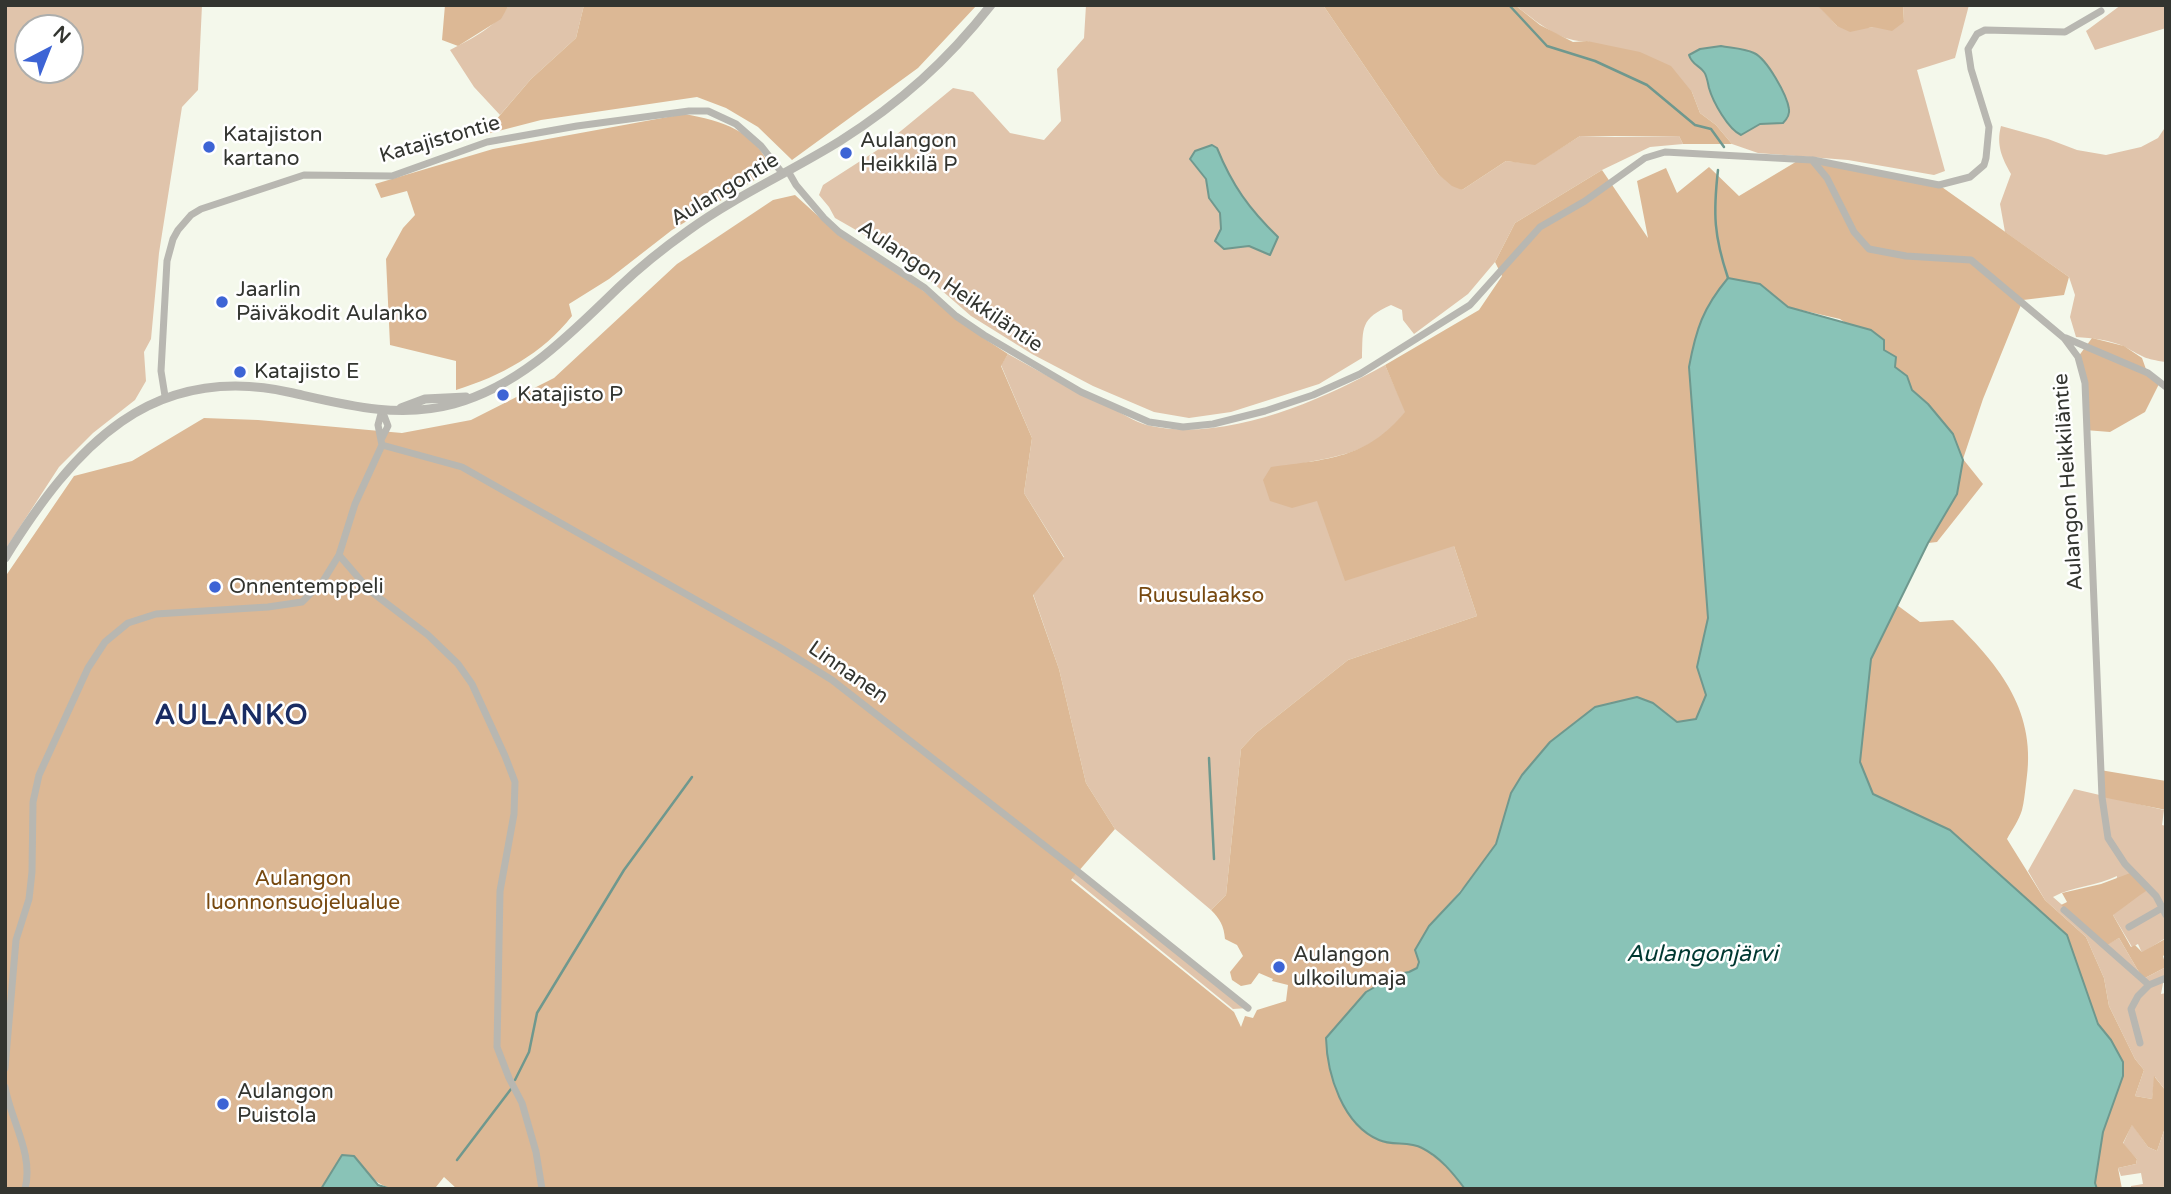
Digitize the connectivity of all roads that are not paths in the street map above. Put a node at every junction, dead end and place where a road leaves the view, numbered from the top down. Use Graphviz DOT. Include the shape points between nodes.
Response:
graph roads {
  1 [pos="991,5"];
  2 [pos="2101,11"];
  3 [pos="1812,160"];
  4 [pos="785,173"];
  5 [pos="2064,338"];
  6 [pos="2166,387"];
  7 [pos="165,396"];
  8 [pos="382,410"];
  9 [pos="382,442"];
  10 [pos="339,555"];
  11 [pos="5,558"];
  12 [pos="2064,910"];
  13 [pos="2164,912"];
  14 [pos="2129,928"];
  15 [pos="2166,978"];
  16 [pos="2149,985"];
  17 [pos="1248,1008"];
  18 [pos="2140,1043"];
  19 [pos="5,1068"];
  20 [pos="5,1087"];
  21 [pos="25,1189"];
  22 [pos="542,1189"];
  1 -- 4 [label="street, Aulangontie" via="909,93"];
  2 -- 3 [label="street" via="2065,32 1984,30 1977,34 1968,48 1989,127 1984,165 1970,177 1939,186"];
  3 -- 4 [label="street, Aulangon Heikkiläntie" via="1665,152 1645,158 1540,227 1470,305 1360,374 1265,411 1213,425 1182,427 1149,422 1081,392 984,335 925,288 839,232"];
  3 -- 5 [label="street, Aulangon Heikkiläntie" via="1854,232 1869,248 1906,256 1971,260"];
  4 -- 7 [label="street, Katajistontie" via="736,124 708,111 689,111 487,142 392,176 304,175 201,209 178,230 167,261 161,370"];
  4 -- 8 [label="street, Aulangontie" via="666,248 544,357 506,381 471,397 425,399 398,410"];
  5 -- 6 [label="street" via="2148,373"];
  5 -- 13 [label="street, Aulangon Heikkiläntie" via="2078,358 2085,383 2102,797 2108,838"];
  7 -- 8 [label="street, Aulangontie" via="219,385 256,385"];
  7 -- 11 [label="street, Aulangontie" via="113,427 75,462"];
  8 -- 9 [label="street" via="388,426"];
  9 -- 10 [label="street"];
  9 -- 17 [label="street, Linnanen" via="462,467 832,681"];
  10 -- 19 [label="street" via="323,581 302,602 156,614 128,623 105,642 88,668 39,775 33,802 33,872 16,940"];
  10 -- 22 [label="street" via="369,590 458,664 515,782 500,891 497,1047 522,1103"];
  12 -- 16 [label="street"];
  13 -- 14 [label="street"];
  15 -- 16 [label="street"];
  16 -- 18 [label="street" via="2131,1009"];
  20 -- 21 [label="street" via="25,1153"];
}
